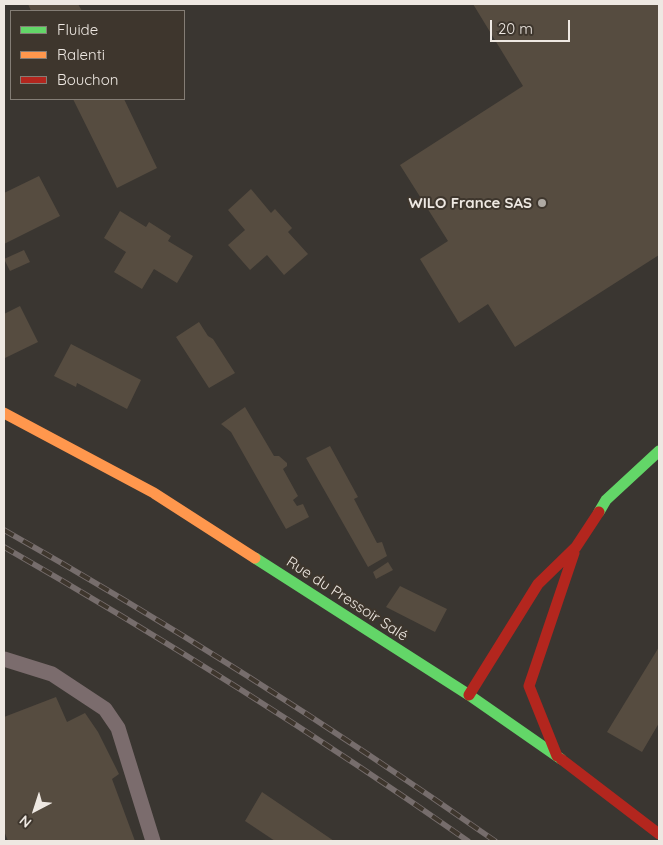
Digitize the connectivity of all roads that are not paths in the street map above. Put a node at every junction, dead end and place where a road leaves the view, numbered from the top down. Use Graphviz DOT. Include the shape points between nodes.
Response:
graph roads {
  1 [pos="4,413"];
  2 [pos="659,450"];
  3 [pos="576,547"];
  4 [pos="4,660"];
  5 [pos="469,695"];
  6 [pos="557,756"];
  7 [pos="659,834"];
  8 [pos="153,841"];
  1 -- 5 [label="main road, Rue du Pressoir Salé" via="154,493"];
  2 -- 3 [label="main road" via="606,500"];
  3 -- 5 [label="main road" via="538,584"];
  3 -- 6 [label="main road" via="525,688"];
  4 -- 8 [label="lane" via="52,674 105,709 118,728"];
  5 -- 6 [label="main road, Rue du Pressoir Salé" via="493,706"];
  6 -- 7 [label="main road, Rue du Pressoir Salé"];
}
